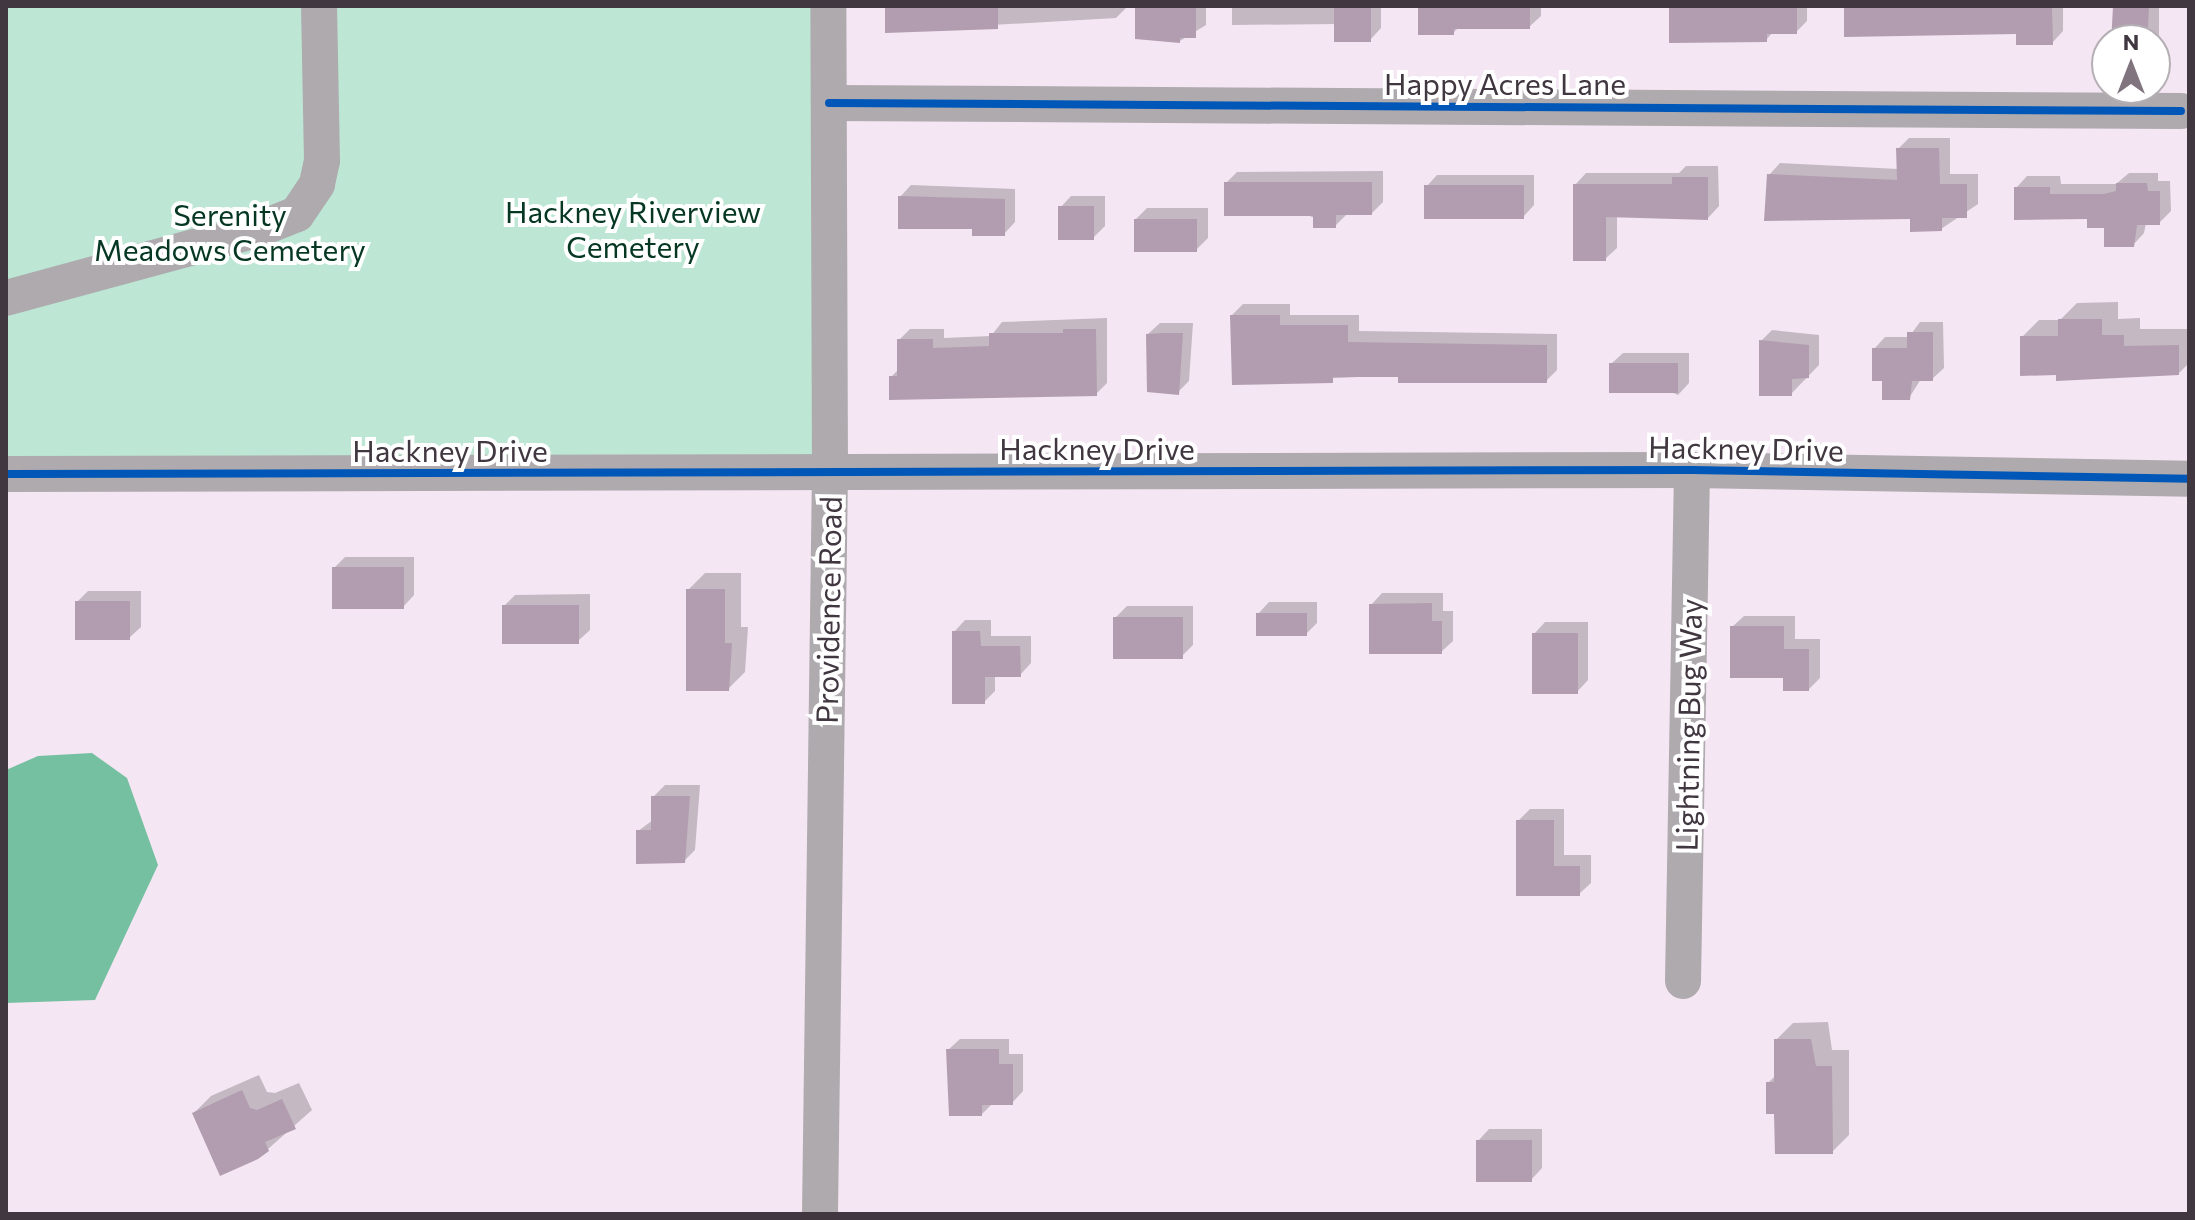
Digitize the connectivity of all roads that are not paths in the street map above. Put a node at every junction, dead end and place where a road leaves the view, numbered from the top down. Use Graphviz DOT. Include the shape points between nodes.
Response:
graph roads {
  1 [pos="319,6"];
  2 [pos="828,6"];
  3 [pos="829,103"];
  4 [pos="2181,111"];
  5 [pos="6,298"];
  6 [pos="1692,470"];
  7 [pos="830,473"];
  8 [pos="6,474"];
  9 [pos="2189,479"];
  10 [pos="1683,981"];
  11 [pos="820,1214"];
  1 -- 5 [label="street" via="322,161 309,201 297,214 257,230"];
  2 -- 3 [label="street, Providence Road"];
  3 -- 4 [label="street, Happy Acres Lane"];
  3 -- 7 [label="street, Providence Road"];
  6 -- 7 [label="street, Hackney Drive"];
  6 -- 9 [label="street, Hackney Drive"];
  6 -- 10 [label="street, Lightning Bug Way"];
  7 -- 8 [label="street, Hackney Drive"];
  7 -- 11 [label="street, Providence Road"];
}
